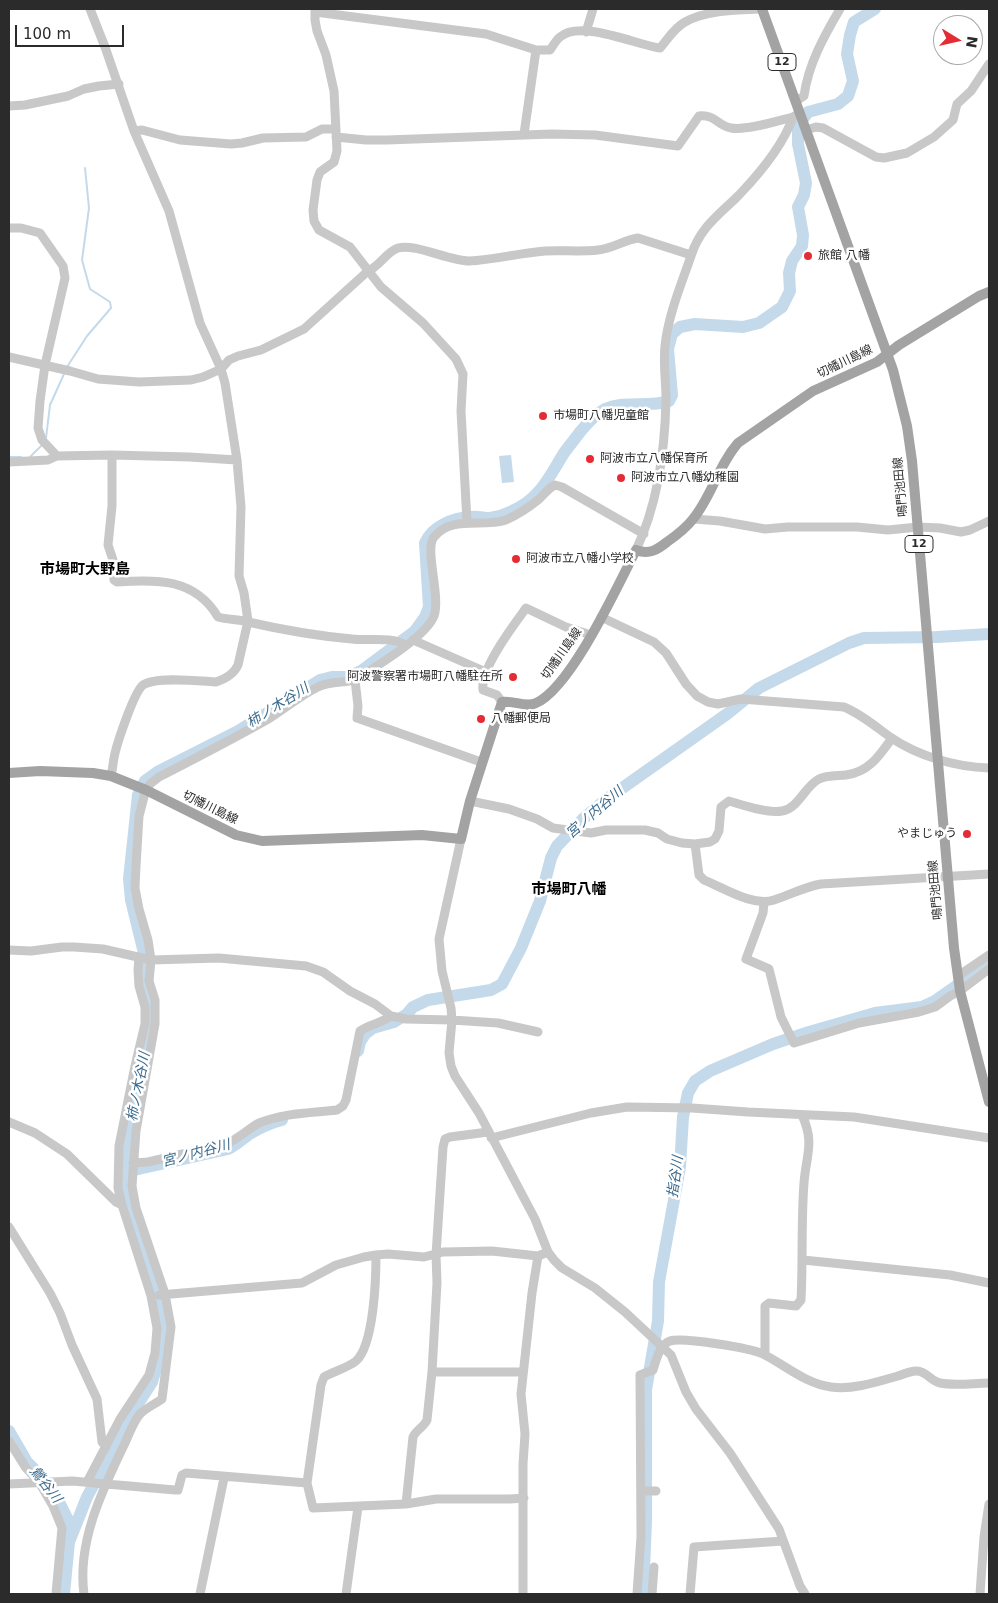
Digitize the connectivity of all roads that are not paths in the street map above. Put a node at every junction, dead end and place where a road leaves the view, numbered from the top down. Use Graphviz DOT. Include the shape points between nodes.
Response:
graph roads {
  1 [pos="90,9"];
  2 [pos="594,9"];
  3 [pos="840,9"];
  4 [pos="315,10"];
  5 [pos="764,11"];
  6 [pos="586,32"];
  7 [pos="536,50"];
  8 [pos="989,64"];
  9 [pos="119,84"];
  10 [pos="796,101"];
  11 [pos="9,106"];
  12 [pos="801,120"];
  13 [pos="134,131"];
  14 [pos="336,133"];
  15 [pos="524,134"];
  16 [pos="9,228"];
  17 [pos="691,255"];
  18 [pos="368,271"];
  19 [pos="989,292"];
  20 [pos="888,354"];
  21 [pos="9,358"];
  22 [pos="45,365"];
  23 [pos="221,369"];
  24 [pos="112,455"];
  25 [pos="57,456"];
  26 [pos="237,460"];
  27 [pos="9,462"];
  28 [pos="694,519"];
  29 [pos="989,521"];
  30 [pos="467,522"];
  31 [pos="918,527"];
  32 [pos="644,534"];
  33 [pos="636,550"];
  34 [pos="601,617"];
  35 [pos="248,621"];
  36 [pos="591,635"];
  37 [pos="404,642"];
  38 [pos="486,672"];
  39 [pos="356,680"];
  40 [pos="502,702"];
  41 [pos="892,738"];
  42 [pos="937,759"];
  43 [pos="482,762"];
  44 [pos="989,768"];
  45 [pos="9,776"];
  46 [pos="111,776"];
  47 [pos="143,789"];
  48 [pos="470,800"];
  49 [pos="461,839"];
  50 [pos="696,844"];
  51 [pos="989,874"];
  52 [pos="947,876"];
  53 [pos="764,902"];
  54 [pos="9,950"];
  55 [pos="989,955"];
  56 [pos="145,959"];
  57 [pos="989,969"];
  58 [pos="959,984"];
  59 [pos="394,1016"];
  60 [pos="452,1020"];
  61 [pos="538,1032"];
  62 [pos="989,1102"];
  63 [pos="802,1115"];
  64 [pos="9,1122"];
  65 [pos="490,1135"];
  66 [pos="989,1138"];
  67 [pos="129,1161"];
  68 [pos="122,1205"];
  69 [pos="9,1226"];
  70 [pos="548,1252"];
  71 [pos="376,1255"];
  72 [pos="436,1255"];
  73 [pos="538,1256"];
  74 [pos="803,1260"];
  75 [pos="989,1283"];
  76 [pos="158,1295"];
  77 [pos="658,1342"];
  78 [pos="763,1354"];
  79 [pos="432,1372"];
  80 [pos="523,1372"];
  81 [pos="989,1383"];
  82 [pos="9,1441"];
  83 [pos="106,1447"];
  84 [pos="224,1478"];
  85 [pos="40,1482"];
  86 [pos="95,1483"];
  87 [pos="307,1483"];
  88 [pos="9,1484"];
  89 [pos="642,1491"];
  90 [pos="654,1491"];
  91 [pos="524,1498"];
  92 [pos="406,1504"];
  93 [pos="989,1504"];
  94 [pos="358,1507"];
  95 [pos="783,1541"];
  96 [pos="654,1567"];
  97 [pos="56,1594"];
  98 [pos="84,1594"];
  99 [pos="200,1594"];
  100 [pos="346,1594"];
  101 [pos="523,1594"];
  102 [pos="637,1594"];
  103 [pos="652,1594"];
  104 [pos="690,1594"];
  105 [pos="805,1594"];
  106 [pos="980,1594"];
  1 -- 9 [label="street"];
  2 -- 6 [label="street"];
  3 -- 10 [label="street" via="817,54 804,96"];
  4 -- 7 [label="street" via="486,34"];
  4 -- 14 [label="street" via="317,32 331,76"];
  5 -- 6 [label="street" via="732,11 694,18 683,23 660,48 611,34"];
  5 -- 10 [label="main road, 鳴門池田線 / 12"];
  6 -- 7 [label="street" via="569,32 561,36 550,50"];
  7 -- 15 [label="street"];
  8 -- 12 [label="street" via="972,91 957,104 953,120 934,137 907,153 876,158 823,128"];
  9 -- 11 [label="street"];
  9 -- 13 [label="street"];
  10 -- 12 [label="main road, 鳴門池田線 / 12"];
  12 -- 15 [label="street" via="738,129 728,128 707,115 699,116 678,146 595,135"];
  12 -- 17 [label="street" via="741,193 704,229"];
  12 -- 20 [label="main road, 鳴門池田線 / 12"];
  13 -- 14 [label="street" via="142,130 180,140 231,144 263,138 306,136 322,128"];
  13 -- 23 [label="street" via="168,211 197,315"];
  14 -- 15 [label="street" via="366,140"];
  14 -- 18 [label="street" via="334,162 320,172 316,180 314,221 319,230 350,247"];
  16 -- 22 [label="street" via="40,233 63,266 65,278"];
  17 -- 18 [label="street" via="638,238 598,250 543,251 468,261 398,248"];
  17 -- 32 [label="street" via="665,346 664,442"];
  18 -- 23 [label="street" via="304,329 261,350 229,360"];
  18 -- 30 [label="street" via="381,287 442,342 456,358 463,374 461,411"];
  19 -- 20 [label="main road, 切幡川島線"];
  20 -- 28 [label="main road, 切幡川島線" via="813,391 738,443 728,454"];
  20 -- 31 [label="main road, 鳴門池田線 / 12" via="907,426"];
  21 -- 22 [label="street"];
  22 -- 23 [label="street" via="98,380 139,382 190,380"];
  22 -- 25 [label="street" via="38,428 44,442"];
  23 -- 26 [label="street"];
  24 -- 25 [label="street"];
  24 -- 26 [label="street"];
  24 -- 35 [label="street" via="108,545 114,580 174,582 201,597 218,617"];
  25 -- 27 [label="street" via="48,460"];
  26 -- 35 [label="street" via="241,507 240,576"];
  28 -- 31 [label="street" via="765,529 888,530"];
  28 -- 33 [label="main road, 切幡川島線" via="658,549"];
  29 -- 31 [label="street" via="962,532"];
  30 -- 32 [label="street" via="505,520 521,512 555,485"];
  30 -- 37 [label="street" via="438,532 432,539 434,616 425,629"];
  31 -- 42 [label="main road, 鳴門池田線 / 12"];
  32 -- 33 [label="street"];
  33 -- 34 [label="main road, 切幡川島線"];
  34 -- 36 [label="main road, 切幡川島線"];
  34 -- 41 [label="street" via="661,647 686,684 708,702 718,704 741,699 844,707 857,712"];
  35 -- 37 [label="street" via="268,628"];
  35 -- 46 [label="street" via="236,670 222,680 172,680 141,687 115,752"];
  36 -- 38 [label="street" via="526,608"];
  36 -- 40 [label="main road, 切幡川島線" via="571,668 546,697 534,704"];
  37 -- 38 [label="street"];
  37 -- 39 [label="street"];
  38 -- 40 [label="street" via="483,690 497,695"];
  39 -- 43 [label="street" via="357,718"];
  39 -- 47 [label="street" via="318,687"];
  40 -- 43 [label="main road"];
  41 -- 42 [label="street"];
  41 -- 50 [label="street" via="868,768 855,774 819,779 783,811 728,802 721,807 719,831 715,838"];
  42 -- 44 [label="street" via="972,768"];
  42 -- 52 [label="main road, 鳴門池田線 / 12"];
  43 -- 48 [label="main road"];
  45 -- 46 [label="main road, 切幡川島線" via="49,771"];
  46 -- 47 [label="main road, 切幡川島線"];
  47 -- 49 [label="main road, 切幡川島線" via="228,831 254,840 272,842 422,835"];
  47 -- 56 [label="street" via="135,888 148,940"];
  48 -- 49 [label="main road"];
  48 -- 50 [label="street" via="509,808 553,828 591,833 645,830 682,843"];
  49 -- 60 [label="street" via="439,939"];
  50 -- 53 [label="street" via="699,875 704,880 755,902"];
  51 -- 52 [label="street"];
  52 -- 53 [label="street" via="806,886"];
  52 -- 58 [label="main road, 鳴門池田線 / 12"];
  53 -- 58 [label="street" via="746,959 769,969 780,1017 794,1043 859,1023 919,1012 950,996"];
  54 -- 56 [label="street" via="31,951 62,946 103,949"];
  55 -- 58 [label="street"];
  56 -- 59 [label="street" via="219,958 306,966 323,972"];
  56 -- 67 [label="street" via="155,1000 155,1024"];
  56 -- 67 [label="street" via="138,970 145,1024 134,1066"];
  57 -- 58 [label="street"];
  58 -- 62 [label="main road, 鳴門池田線 / 12"];
  59 -- 60 [label="street"];
  59 -- 67 [label="street" via="360,1031 346,1100 337,1110 275,1117 226,1144 148,1162"];
  60 -- 61 [label="street" via="498,1023"];
  60 -- 65 [label="street" via="451,1066"];
  63 -- 65 [label="street" via="627,1107"];
  63 -- 66 [label="street" via="869,1119"];
  63 -- 74 [label="street" via="810,1140 804,1183"];
  64 -- 68 [label="street" via="35,1133 67,1154"];
  65 -- 70 [label="street" via="535,1220"];
  65 -- 72 [label="street" via="446,1139"];
  67 -- 68 [label="street" via="118,1188"];
  67 -- 76 [label="street" via="136,1208"];
  68 -- 76 [label="street"];
  69 -- 83 [label="street" via="60,1313 97,1400 102,1442"];
  70 -- 73 [label="street"];
  70 -- 77 [label="street" via="562,1268 595,1288"];
  71 -- 72 [label="street"];
  71 -- 76 [label="street" via="336,1265 302,1283"];
  71 -- 87 [label="street" via="376,1292 365,1346 356,1361 324,1377"];
  72 -- 73 [label="street" via="443,1252 492,1252"];
  72 -- 79 [label="street"];
  73 -- 80 [label="street"];
  74 -- 75 [label="street" via="950,1275"];
  74 -- 78 [label="street" via="801,1300 796,1306 769,1303 765,1306"];
  76 -- 83 [label="street" via="155,1353 149,1375"];
  76 -- 86 [label="street" via="171,1327 162,1399 138,1416"];
  77 -- 78 [label="street" via="684,1341"];
  77 -- 89 [label="street" via="648,1372 640,1375"];
  77 -- 95 [label="street" via="671,1355 696,1409 730,1453 779,1529"];
  78 -- 81 [label="street" via="788,1370 833,1388 868,1384 916,1371 942,1383"];
  79 -- 80 [label="street"];
  79 -- 92 [label="street" via="427,1420 413,1437"];
  80 -- 91 [label="street"];
  82 -- 85 [label="street" via="26,1468"];
  83 -- 86 [label="street"];
  84 -- 86 [label="street" via="186,1473 182,1475 178,1490"];
  84 -- 87 [label="street"];
  84 -- 99 [label="street"];
  85 -- 86 [label="street"];
  85 -- 88 [label="street"];
  85 -- 97 [label="street" via="62,1528"];
  86 -- 98 [label="street" via="84,1559"];
  87 -- 94 [label="street" via="313,1508"];
  89 -- 90 [label="street"];
  89 -- 102 [label="street"];
  91 -- 92 [label="street" via="436,1499"];
  91 -- 101 [label="street"];
  92 -- 94 [label="street"];
  93 -- 106 [label="street"];
  94 -- 100 [label="street"];
  95 -- 104 [label="street" via="694,1547"];
  95 -- 105 [label="street"];
  96 -- 103 [label="street"];
}
